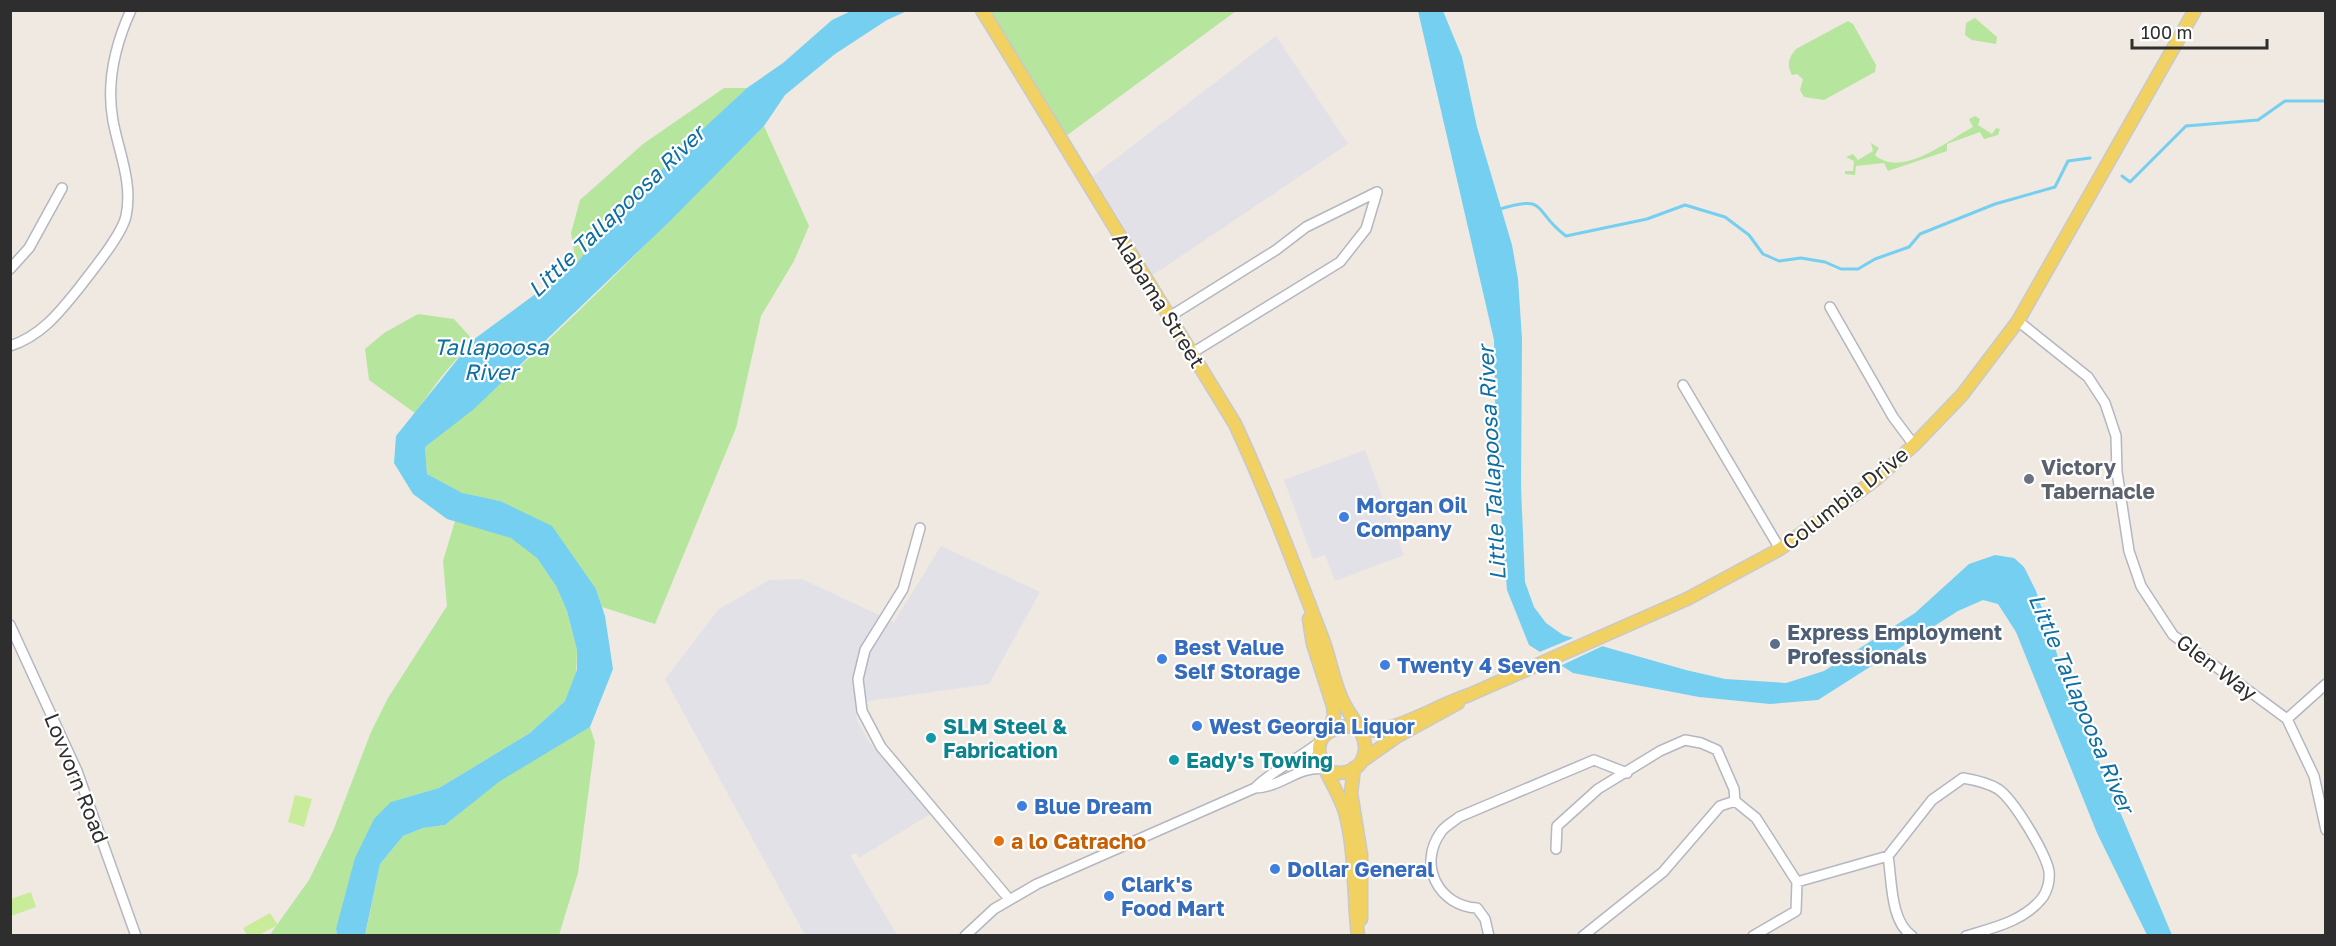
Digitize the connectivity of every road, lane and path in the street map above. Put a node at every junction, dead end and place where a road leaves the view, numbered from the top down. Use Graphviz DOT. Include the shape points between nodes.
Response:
graph roads {
  1 [pos="131,10"];
  2 [pos="982,10"];
  3 [pos="2195,10"];
  4 [pos="62,188"];
  5 [pos="10,269"];
  6 [pos="1830,308"];
  7 [pos="1169,317"];
  8 [pos="2018,321"];
  9 [pos="10,346"];
  10 [pos="1192,353"];
  11 [pos="1683,385"];
  12 [pos="1914,445"];
  13 [pos="920,528"];
  14 [pos="1780,549"];
  15 [pos="1307,603"];
  16 [pos="10,625"];
  17 [pos="2325,684"];
  18 [pos="1469,695"];
  19 [pos="2287,719"];
  20 [pos="1358,729"];
  21 [pos="1325,737"];
  22 [pos="1358,764"];
  23 [pos="1326,770"];
  24 [pos="1627,773"];
  25 [pos="1255,788"];
  26 [pos="1735,801"];
  27 [pos="2325,830"];
  28 [pos="1557,849"];
  29 [pos="1888,856"];
  30 [pos="1797,882"];
  31 [pos="1010,899"];
  32 [pos="1358,935"];
  33 [pos="136,936"];
  34 [pos="965,936"];
  35 [pos="1489,936"];
  36 [pos="1582,936"];
  37 [pos="1753,936"];
  38 [pos="1912,936"];
  39 [pos="1966,936"];
  1 -- 9 [label="street" via="112,68 112,119 127,176 126,218 100,261 60,312 41,331"];
  2 -- 7 [label="main road, Alabama Street"];
  3 -- 8 [label="main road, Columbia Drive"];
  4 -- 5 [label="street" via="28,248"];
  6 -- 12 [label="street" via="1893,417"];
  7 -- 10 [label="main road, Alabama Street"];
  7 -- 10 [label="street" via="1306,227 1377,192 1366,229 1340,262"];
  8 -- 12 [label="main road, Columbia Drive" via="1962,395"];
  8 -- 19 [label="street, Glen Way" via="2088,377 2105,403 2116,436 2117,472 2129,551 2141,586 2174,635"];
  10 -- 15 [label="main road, Alabama Street" via="1235,424 1264,486"];
  11 -- 14 [label="street"];
  12 -- 14 [label="main road, Columbia Drive" via="1875,480"];
  13 -- 31 [label="street" via="903,589 865,650 858,679 862,711 881,747"];
  14 -- 18 [label="main road, Columbia Drive" via="1719,584"];
  15 -- 20 [label="main road, Alabama Street" via="1341,698"];
  15 -- 21 [label="main road, Alabama Street" via="1313,644 1334,715"];
  16 -- 33 [label="street, Lovvorn Road" via="77,771"];
  17 -- 19 [label="street"];
  18 -- 20 [label="main road, Columbia Drive" via="1387,730"];
  18 -- 22 [label="main road, Columbia Drive"];
  19 -- 27 [label="street, Glen Way" via="2314,776"];
  20 -- 21 [label="main road" via="1343,725"];
  20 -- 22 [label="main road" via="1365,743"];
  21 -- 23 [label="main road" via="1319,750"];
  21 -- 25 [label="street"];
  22 -- 23 [label="main road" via="1342,774"];
  22 -- 32 [label="main road" via="1351,793 1362,876 1363,907"];
  23 -- 25 [label="street" via="1308,768 1276,784"];
  23 -- 32 [label="main road" via="1337,788 1348,827"];
  24 -- 26 [label="street" via="1685,740 1701,743 1717,750 1734,789"];
  24 -- 28 [label="street" via="1598,789 1557,826"];
  24 -- 35 [label="street" via="1594,760 1459,817 1441,831 1432,856 1436,885 1456,904 1477,908 1485,919"];
  25 -- 31 [label="street" via="1074,866"];
  26 -- 30 [label="street" via="1756,819"];
  26 -- 36 [label="street" via="1720,806 1663,872"];
  29 -- 30 [label="street"];
  29 -- 38 [label="street" via="1895,907 1903,930"];
  29 -- 39 [label="street" via="1932,800 1963,778 1999,790 2042,855 2049,871 2049,885 2042,898 2012,922"];
  30 -- 37 [label="street" via="1796,911"];
  31 -- 34 [label="street"];
}
